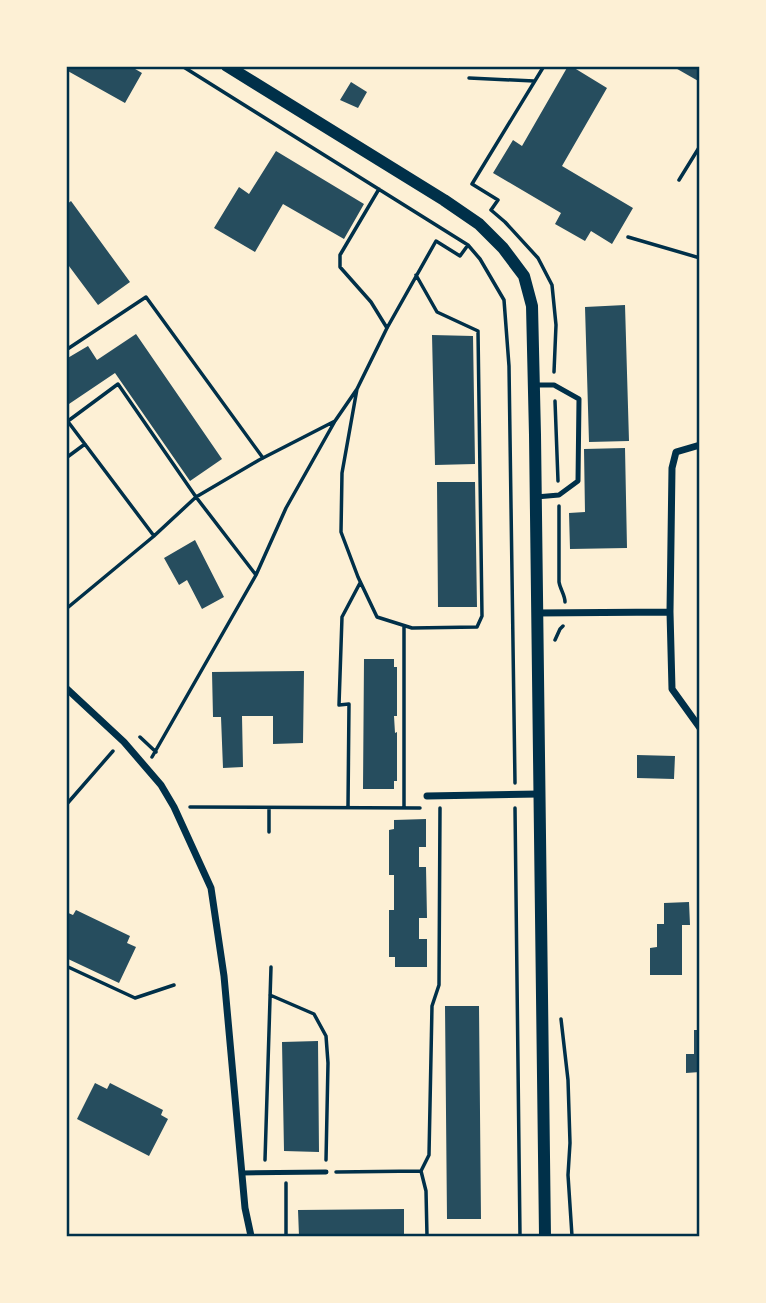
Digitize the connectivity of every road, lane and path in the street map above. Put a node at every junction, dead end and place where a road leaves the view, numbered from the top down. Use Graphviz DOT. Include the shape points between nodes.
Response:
graph roads {
  1 [pos="182,66"];
  2 [pos="227,66"];
  3 [pos="544,66"];
  4 [pos="469,78"];
  5 [pos="535,81"];
  6 [pos="699,146"];
  7 [pos="680,180"];
  8 [pos="379,189"];
  9 [pos="491,210"];
  10 [pos="628,237"];
  11 [pos="468,245"];
  12 [pos="699,258"];
  13 [pos="416,275"];
  14 [pos="387,328"];
  15 [pos="66,350"];
  16 [pos="533,385"];
  17 [pos="358,389"];
  18 [pos="67,420"];
  19 [pos="335,421"];
  20 [pos="85,444"];
  21 [pos="699,445"];
  22 [pos="66,458"];
  23 [pos="263,458"];
  24 [pos="196,497"];
  25 [pos="536,497"];
  26 [pos="154,536"];
  27 [pos="256,575"];
  28 [pos="360,583"];
  29 [pos="565,596"];
  30 [pos="574,600"];
  31 [pos="66,610"];
  32 [pos="670,612"];
  33 [pos="536,613"];
  34 [pos="404,626"];
  35 [pos="66,688"];
  36 [pos="699,727"];
  37 [pos="124,742"];
  38 [pos="145,766"];
  39 [pos="515,794"];
  40 [pos="539,794"];
  41 [pos="427,796"];
  42 [pos="66,805"];
  43 [pos="174,807"];
  44 [pos="268,808"];
  45 [pos="348,808"];
  46 [pos="404,808"];
  47 [pos="428,808"];
  48 [pos="440,808"];
  49 [pos="269,832"];
  50 [pos="66,966"];
  51 [pos="271,967"];
  52 [pos="174,985"];
  53 [pos="270,995"];
  54 [pos="421,1171"];
  55 [pos="326,1172"];
  56 [pos="242,1173"];
  57 [pos="264,1173"];
  58 [pos="286,1173"];
  59 [pos="520,1236"];
  60 [pos="251,1237"];
  61 [pos="286,1237"];
  62 [pos="427,1237"];
  63 [pos="545,1237"];
  1 -- 8 [label="path"];
  2 -- 16 [label="street" via="444,200 503,248 524,276 531,306"];
  3 -- 5 [label="path"];
  4 -- 5 [label="path"];
  5 -- 9 [label="path" via="472,184 498,200"];
  6 -- 7 [label="path"];
  8 -- 11 [label="path"];
  8 -- 14 [label="path" via="340,255 340,267"];
  10 -- 12 [label="path"];
  11 -- 13 [label="path" via="460,256 436,241"];
  11 -- 39 [label="path" via="504,300 509,366"];
  13 -- 14 [label="path"];
  13 -- 34 [label="path" via="437,312 478,331 482,616 477,627"];
  14 -- 17 [label="path"];
  15 -- 23 [label="path" via="146,297"];
  16 -- 25 [label="street"];
  16 -- 25 [label="lane" via="554,385 579,399 578,481 559,495"];
  17 -- 19 [label="path"];
  17 -- 28 [label="path" via="342,473 341,532"];
  18 -- 20 [label="path"];
  18 -- 24 [label="path" via="118,383"];
  19 -- 23 [label="path"];
  19 -- 27 [label="path" via="286,508"];
  20 -- 22 [label="path"];
  20 -- 26 [label="path"];
  21 -- 32 [label="street" via="676,452 673,468"];
  23 -- 24 [label="path"];
  24 -- 26 [label="path"];
  24 -- 27 [label="path"];
  25 -- 33 [label="street"];
  26 -- 31 [label="path"];
  27 -- 38 [label="path"];
  28 -- 34 [label="path" via="377,617"];
  28 -- 45 [label="path" via="342,617 339,705 349,704"];
  29 -- 30 [label="path"];
  32 -- 33 [label="street"];
  32 -- 36 [label="street" via="672,689"];
  33 -- 40 [label="street"];
  34 -- 46 [label="path"];
  35 -- 37 [label="street"];
  37 -- 38 [label="street"];
  37 -- 42 [label="path"];
  38 -- 43 [label="street"];
  39 -- 40 [label="street"];
  39 -- 41 [label="street"];
  39 -- 59 [label="path"];
  40 -- 63 [label="street"];
  43 -- 44 [label="path"];
  43 -- 56 [label="street" via="212,888"];
  44 -- 45 [label="path"];
  44 -- 49 [label="path"];
  45 -- 46 [label="path"];
  46 -- 47 [label="path"];
  48 -- 54 [label="path" via="439,985 432,1006 429,1155"];
  50 -- 52 [label="path" via="135,998"];
  51 -- 53 [label="path"];
  53 -- 55 [label="path" via="314,1014 326,1036"];
  53 -- 57 [label="path"];
  54 -- 55 [label="path"];
  54 -- 62 [label="path"];
  55 -- 58 [label="lane"];
  56 -- 57 [label="lane"];
  56 -- 60 [label="street"];
  57 -- 58 [label="lane"];
  58 -- 61 [label="path"];
}
